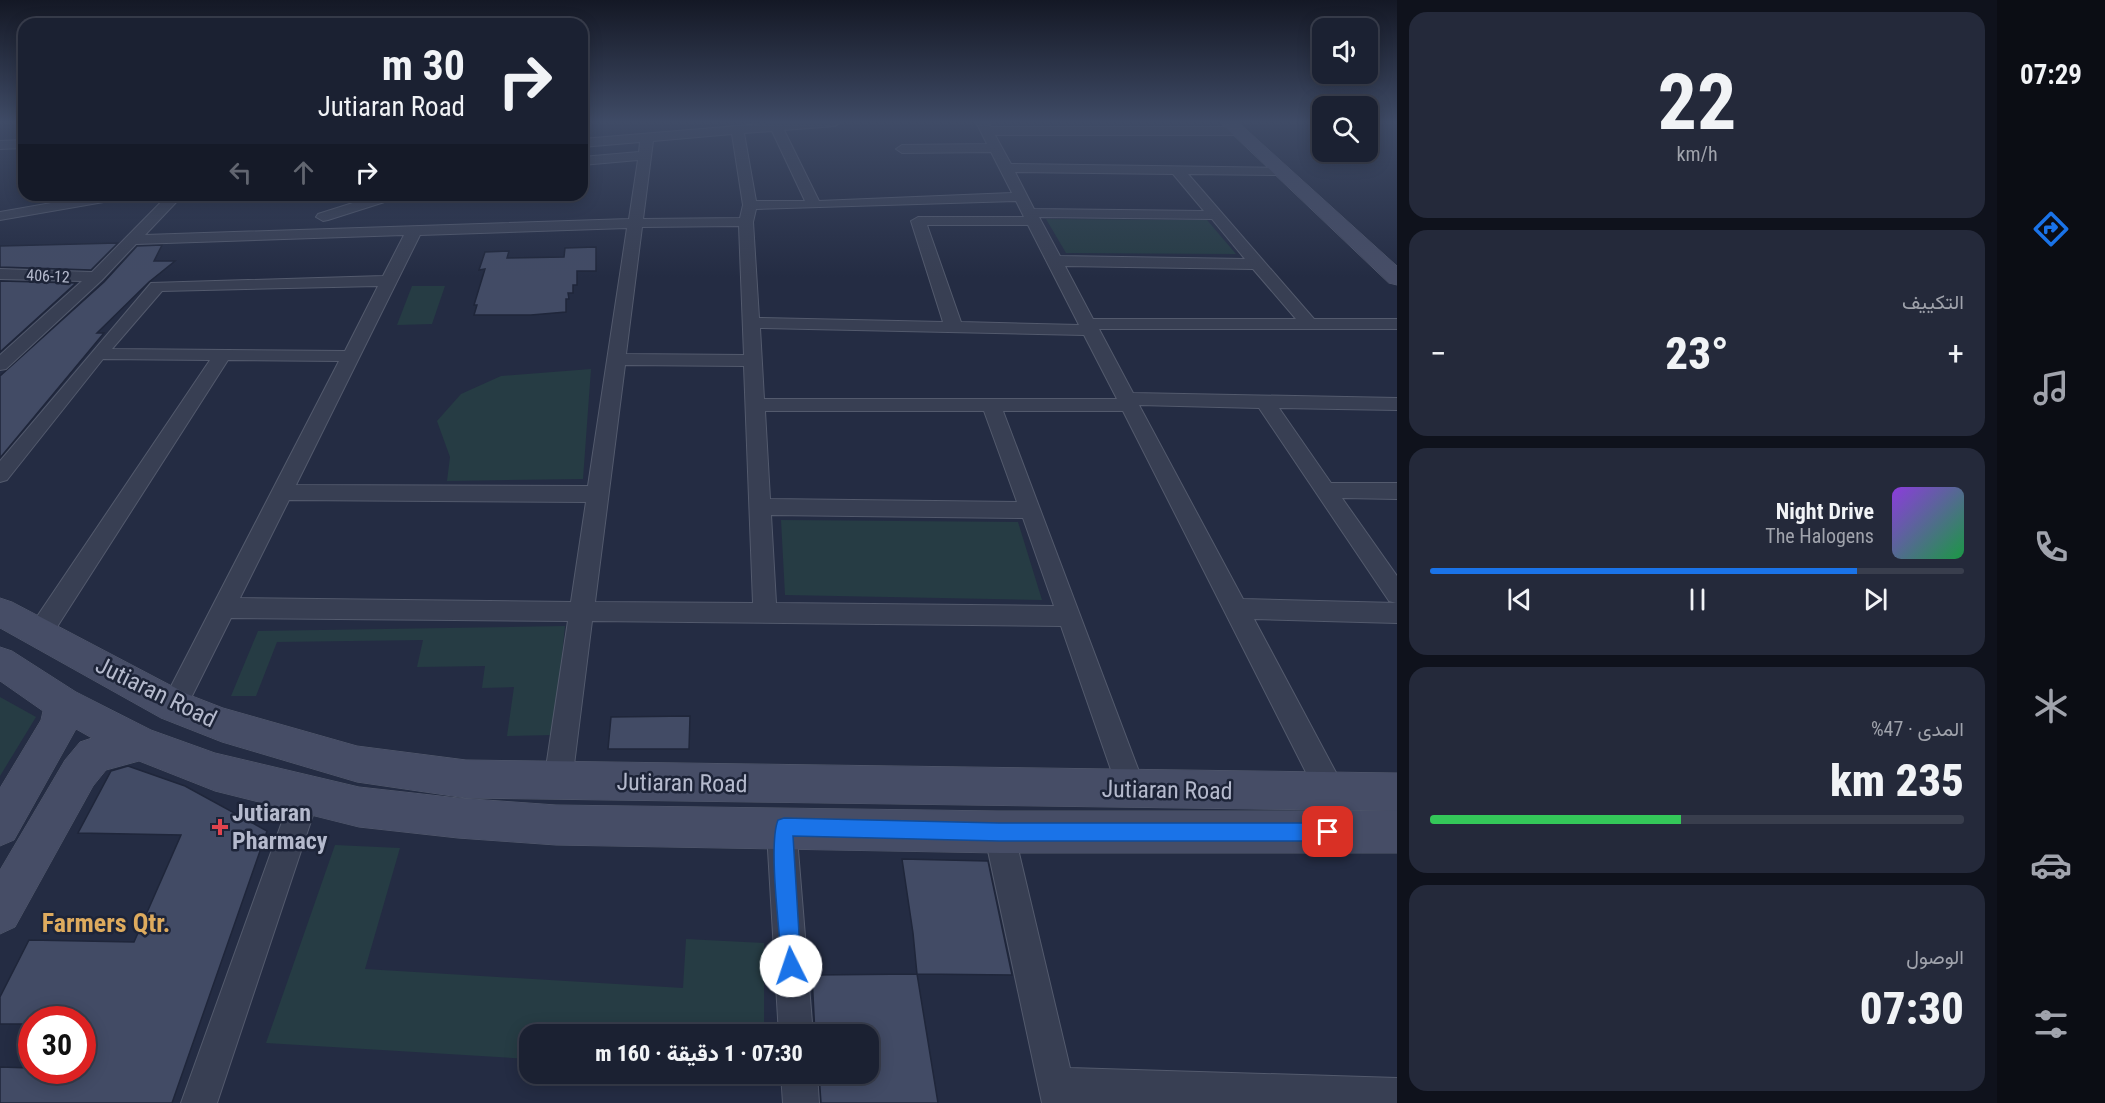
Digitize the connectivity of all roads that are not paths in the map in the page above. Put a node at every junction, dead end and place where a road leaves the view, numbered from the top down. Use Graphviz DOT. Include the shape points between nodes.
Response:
graph roads {
  1 [pos="642,173"];
  2 [pos="743,173"];
  3 [pos="799,173"];
  4 [pos="1008,173"];
  5 [pos="1180,173"];
  6 [pos="1284,173"];
  7 [pos="86,201"];
  8 [pos="170,201"];
  9 [pos="335,201"];
  10 [pos="373,201"];
  11 [pos="814,205"];
  12 [pos="1027,210"];
  13 [pos="748,213"];
  14 [pos="1215,214"];
  15 [pos="0,216"];
  16 [pos="323,217"];
  17 [pos="635,223"];
  18 [pos="414,231"];
  19 [pos="307,234"];
  20 [pos="133,240"];
  21 [pos="1054,261"];
  22 [pos="1258,264"];
  23 [pos="0,274"];
  24 [pos="96,278"];
  25 [pos="1397,278"];
  26 [pos="388,281"];
  27 [pos="751,323"];
  28 [pos="1309,324"];
  29 [pos="1397,324"];
  30 [pos="1088,327"];
  31 [pos="954,328"];
  32 [pos="98,354"];
  33 [pos="222,356"];
  34 [pos="350,356"];
  35 [pos="616,359"];
  36 [pos="753,361"];
  37 [pos="0,365"];
  38 [pos="1128,402"];
  39 [pos="1265,402"];
  40 [pos="1397,404"];
  41 [pos="755,405"];
  42 [pos="992,406"];
  43 [pos="0,474"];
  44 [pos="1326,490"];
  45 [pos="1397,491"];
  46 [pos="281,492"];
  47 [pos="598,494"];
  48 [pos="760,507"];
  49 [pos="1031,510"];
  50 [pos="1397,594"];
  51 [pos="223,608"];
  52 [pos="1236,609"];
  53 [pos="0,612"];
  54 [pos="581,612"];
  55 [pos="1397,613"];
  56 [pos="765,614"];
  57 [pos="1070,616"];
  58 [pos="39,634"];
  59 [pos="0,662"];
  60 [pos="63,704"];
  61 [pos="174,706"];
  62 [pos="139,743"];
  63 [pos="466,779"];
  64 [pos="558,782"];
  65 [pos="1132,790"];
  66 [pos="69,791"];
  67 [pos="20,792"];
  68 [pos="1331,792"];
  69 [pos="1397,792"];
  70 [pos="306,795"];
  71 [pos="458,818"];
  72 [pos="0,826"];
  73 [pos="784,827"];
  74 [pos="999,832"];
  75 [pos="1397,832"];
  76 [pos="0,912"];
  77 [pos="795,1024"];
  78 [pos="800,1084"];
  79 [pos="1058,1094"];
  80 [pos="1397,1096"];
  81 [pos="199,1103"];
  82 [pos="801,1103"];
  1 -- 17 [label="street"];
  2 -- 13 [label="street"];
  3 -- 11 [label="street"];
  4 -- 12 [label="street"];
  5 -- 14 [label="street"];
  6 -- 25 [label="main road"];
  7 -- 15 [label="street"];
  8 -- 20 [label="street"];
  9 -- 16 [label="street"];
  10 -- 16 [label="street"];
  11 -- 12 [label="street"];
  11 -- 13 [label="street"];
  12 -- 14 [label="street"];
  12 -- 21 [label="street"];
  12 -- 31 [label="street" via="918,221"];
  13 -- 17 [label="street"];
  13 -- 27 [label="street"];
  14 -- 22 [label="street"];
  16 -- 19 [label="street"];
  17 -- 18 [label="street"];
  17 -- 35 [label="street"];
  18 -- 19 [label="street"];
  18 -- 26 [label="street"];
  19 -- 20 [label="street"];
  20 -- 24 [label="street"];
  21 -- 22 [label="street"];
  21 -- 30 [label="street"];
  22 -- 28 [label="street"];
  23 -- 24 [label="street, 406-12"];
  24 -- 37 [label="street"];
  26 -- 32 [label="street" via="158,286"];
  26 -- 34 [label="street"];
  27 -- 31 [label="street"];
  27 -- 36 [label="street"];
  28 -- 29 [label="street"];
  28 -- 30 [label="street"];
  30 -- 31 [label="street"];
  30 -- 38 [label="street"];
  32 -- 33 [label="street"];
  32 -- 43 [label="street"];
  33 -- 34 [label="street"];
  33 -- 58 [label="street"];
  34 -- 46 [label="street"];
  35 -- 36 [label="street"];
  35 -- 47 [label="street"];
  36 -- 41 [label="street"];
  38 -- 39 [label="street"];
  38 -- 42 [label="street"];
  38 -- 52 [label="street"];
  39 -- 40 [label="street"];
  39 -- 44 [label="street"];
  41 -- 42 [label="street"];
  41 -- 48 [label="street"];
  42 -- 49 [label="street"];
  44 -- 45 [label="street"];
  44 -- 50 [label="street"];
  46 -- 47 [label="street"];
  46 -- 51 [label="street"];
  47 -- 54 [label="street"];
  48 -- 49 [label="street"];
  48 -- 56 [label="street"];
  49 -- 57 [label="street"];
  51 -- 54 [label="street"];
  51 -- 61 [label="street"];
  52 -- 55 [label="street"];
  52 -- 68 [label="street"];
  53 -- 58 [label="main road, Jutiaran Road"];
  54 -- 56 [label="street"];
  54 -- 64 [label="street"];
  56 -- 57 [label="street"];
  57 -- 65 [label="street"];
  58 -- 61 [label="main road, Jutiaran Road"];
  59 -- 60 [label="main road, Jutiaran Road"];
  60 -- 62 [label="main road, Jutiaran Road"];
  60 -- 67 [label="main road" via="59,725"];
  61 -- 63 [label="main road, Jutiaran Road" via="222,725 357,764"];
  62 -- 66 [label="main road" via="94,755"];
  62 -- 70 [label="main road, Jutiaran Road" via="215,772"];
  63 -- 64 [label="main road, Jutiaran Road"];
  63 -- 71 [label="main road"];
  64 -- 65 [label="main road, Jutiaran Road"];
  65 -- 68 [label="main road, Jutiaran Road"];
  66 -- 67 [label="main road"];
  66 -- 76 [label="main road"];
  67 -- 72 [label="main road"];
  68 -- 69 [label="main road, Jutiaran Road"];
  70 -- 71 [label="main road, Jutiaran Road" via="359,807"];
  70 -- 81 [label="street"];
  71 -- 73 [label="main road, Jutiaran Road" via="556,825"];
  73 -- 74 [label="main road, Jutiaran Road"];
  73 -- 77 [label="street"];
  74 -- 75 [label="main road, Jutiaran Road"];
  74 -- 79 [label="street"];
  78 -- 82 [label="street"];
  79 -- 80 [label="street"];
}
